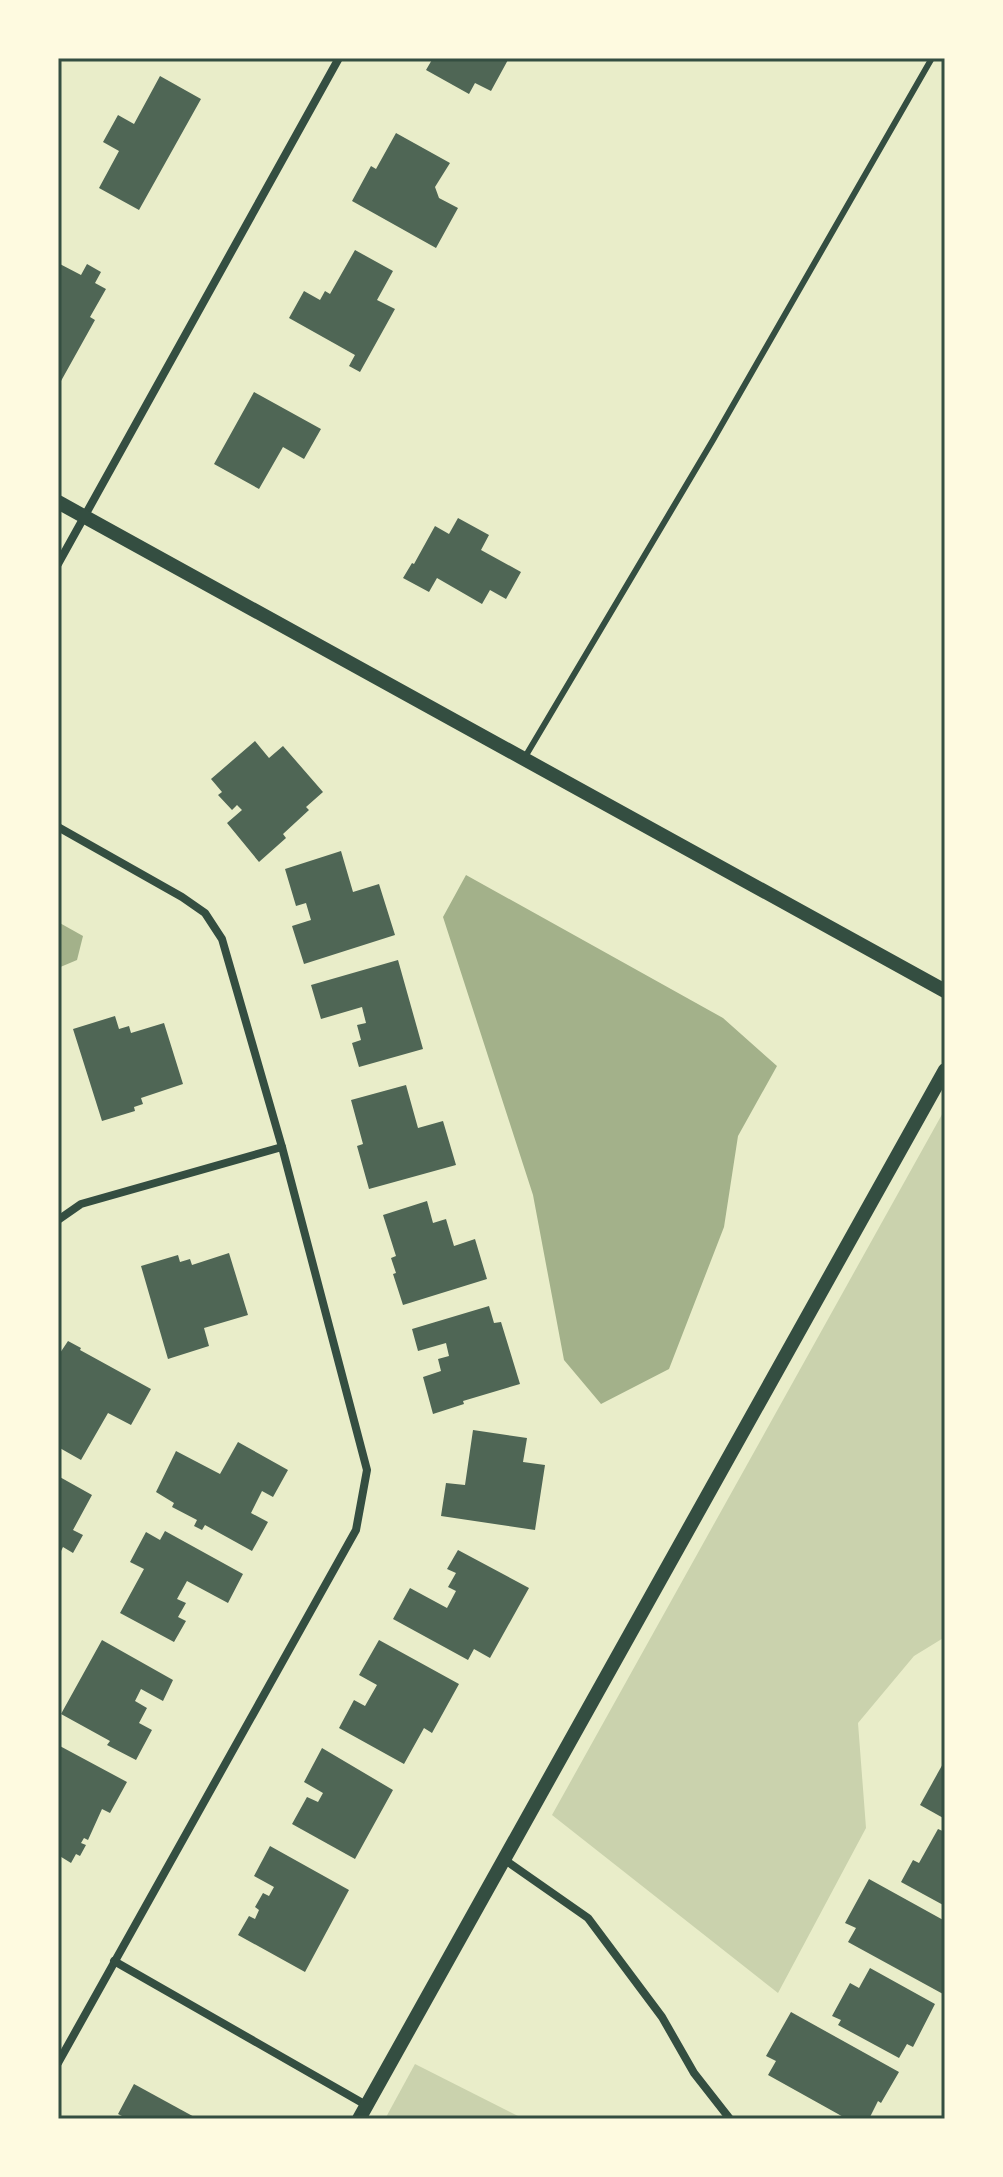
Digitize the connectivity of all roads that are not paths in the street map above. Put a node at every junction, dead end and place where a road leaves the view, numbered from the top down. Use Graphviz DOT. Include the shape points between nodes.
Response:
graph roads {
  1 [pos="339,58"];
  2 [pos="932,58"];
  3 [pos="58,502"];
  4 [pos="84,517"];
  5 [pos="58,564"];
  6 [pos="524,759"];
  7 [pos="58,827"];
  8 [pos="945,991"];
  9 [pos="945,1070"];
  10 [pos="282,1147"];
  11 [pos="58,1220"];
  12 [pos="505,1860"];
  13 [pos="114,1961"];
  14 [pos="58,2063"];
  15 [pos="366,2105"];
  16 [pos="359,2119"];
  17 [pos="730,2119"];
  1 -- 4 [label="street"];
  2 -- 6 [label="lane"];
  3 -- 4 [label="street"];
  4 -- 5 [label="street"];
  4 -- 6 [label="street"];
  6 -- 8 [label="street"];
  7 -- 10 [label="street" via="205,913 222,939"];
  9 -- 12 [label="street"];
  10 -- 11 [label="street" via="81,1204"];
  10 -- 13 [label="street" via="367,1470 356,1530"];
  12 -- 15 [label="street"];
  12 -- 17 [label="street" via="588,1918"];
  13 -- 14 [label="street"];
  13 -- 15 [label="street"];
  15 -- 16 [label="street"];
}
